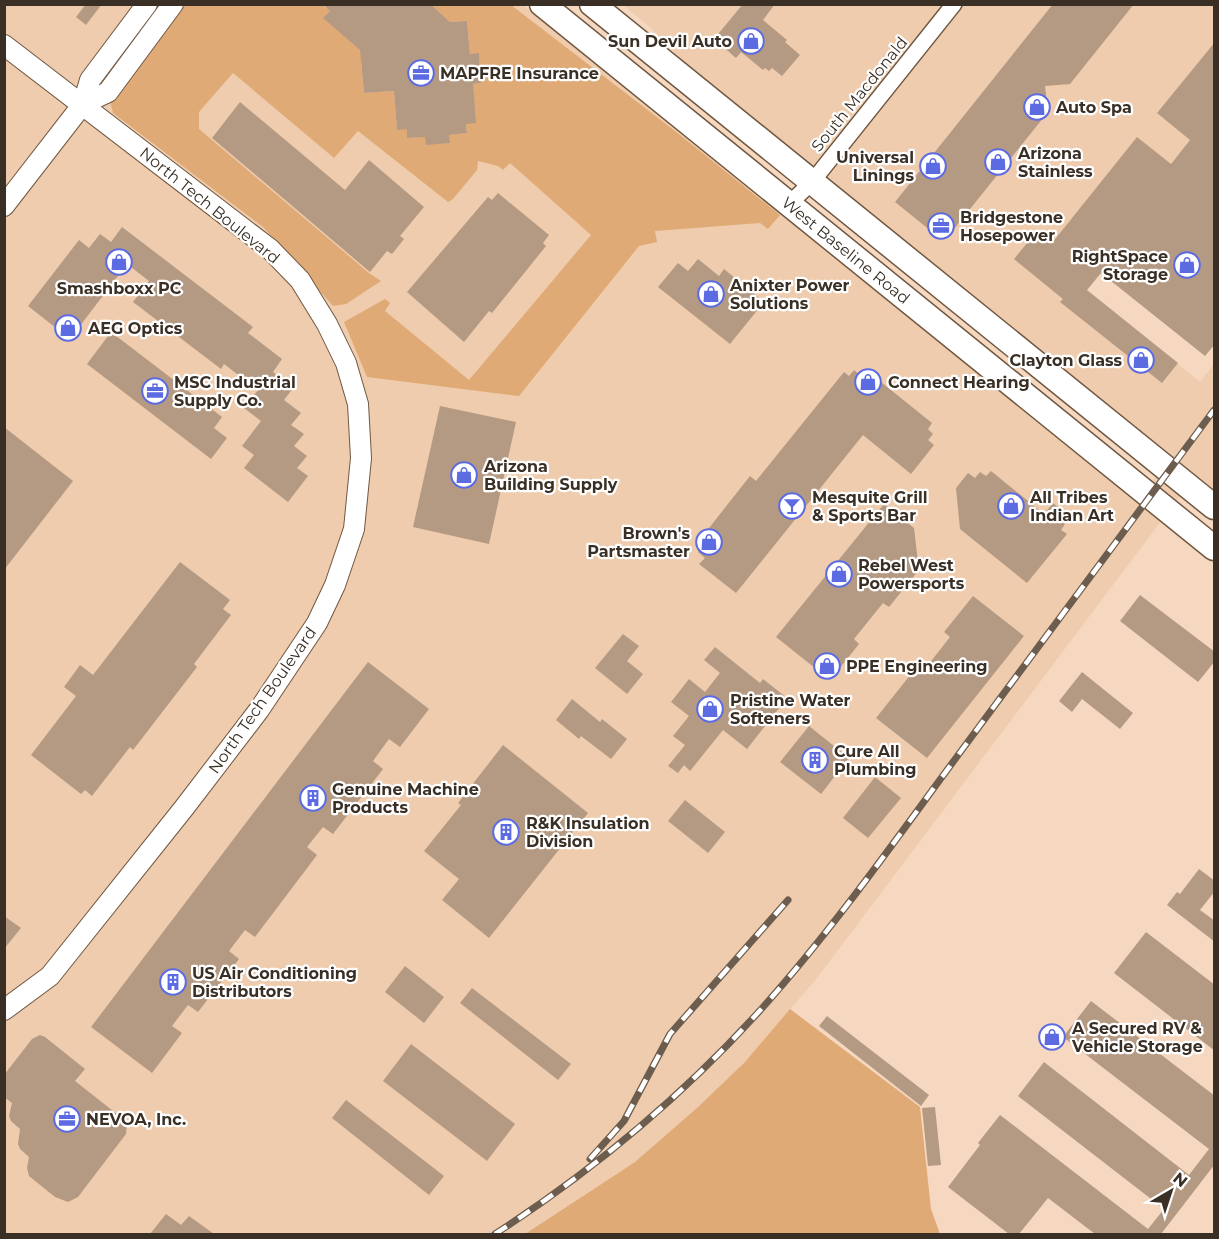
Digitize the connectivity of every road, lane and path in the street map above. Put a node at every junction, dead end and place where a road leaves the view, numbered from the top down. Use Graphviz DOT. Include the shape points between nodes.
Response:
graph roads {
  1 [pos="147,4"];
  2 [pos="173,4"];
  3 [pos="542,4"];
  4 [pos="592,4"];
  5 [pos="954,4"];
  6 [pos="4,45"];
  7 [pos="83,104"];
  8 [pos="812,182"];
  9 [pos="789,204"];
  10 [pos="4,206"];
  11 [pos="1037,364"];
  12 [pos="1017,388"];
  13 [pos="1215,507"];
  14 [pos="1215,548"];
  15 [pos="4,1010"];
  1 -- 7 [label="street" via="90,80"];
  2 -- 7 [label="street" via="108,92"];
  3 -- 9 [label="main road, West Baseline Road"];
  4 -- 8 [label="main road, West Baseline Road"];
  5 -- 8 [label="street, South Macdonald"];
  6 -- 7 [label="street, North Tech Boulevard"];
  7 -- 10 [label="street"];
  7 -- 15 [label="street, North Tech Boulevard" via="270,249 300,279 346,363 358,404 361,458 354,529 312,631 259,710 50,976"];
  8 -- 9 [label="street, South Macdonald"];
  8 -- 11 [label="main road, West Baseline Road"];
  9 -- 12 [label="main road, West Baseline Road"];
  11 -- 12 [label="main road"];
  11 -- 13 [label="main road, West Baseline Road"];
  12 -- 14 [label="main road, West Baseline Road"];
}
